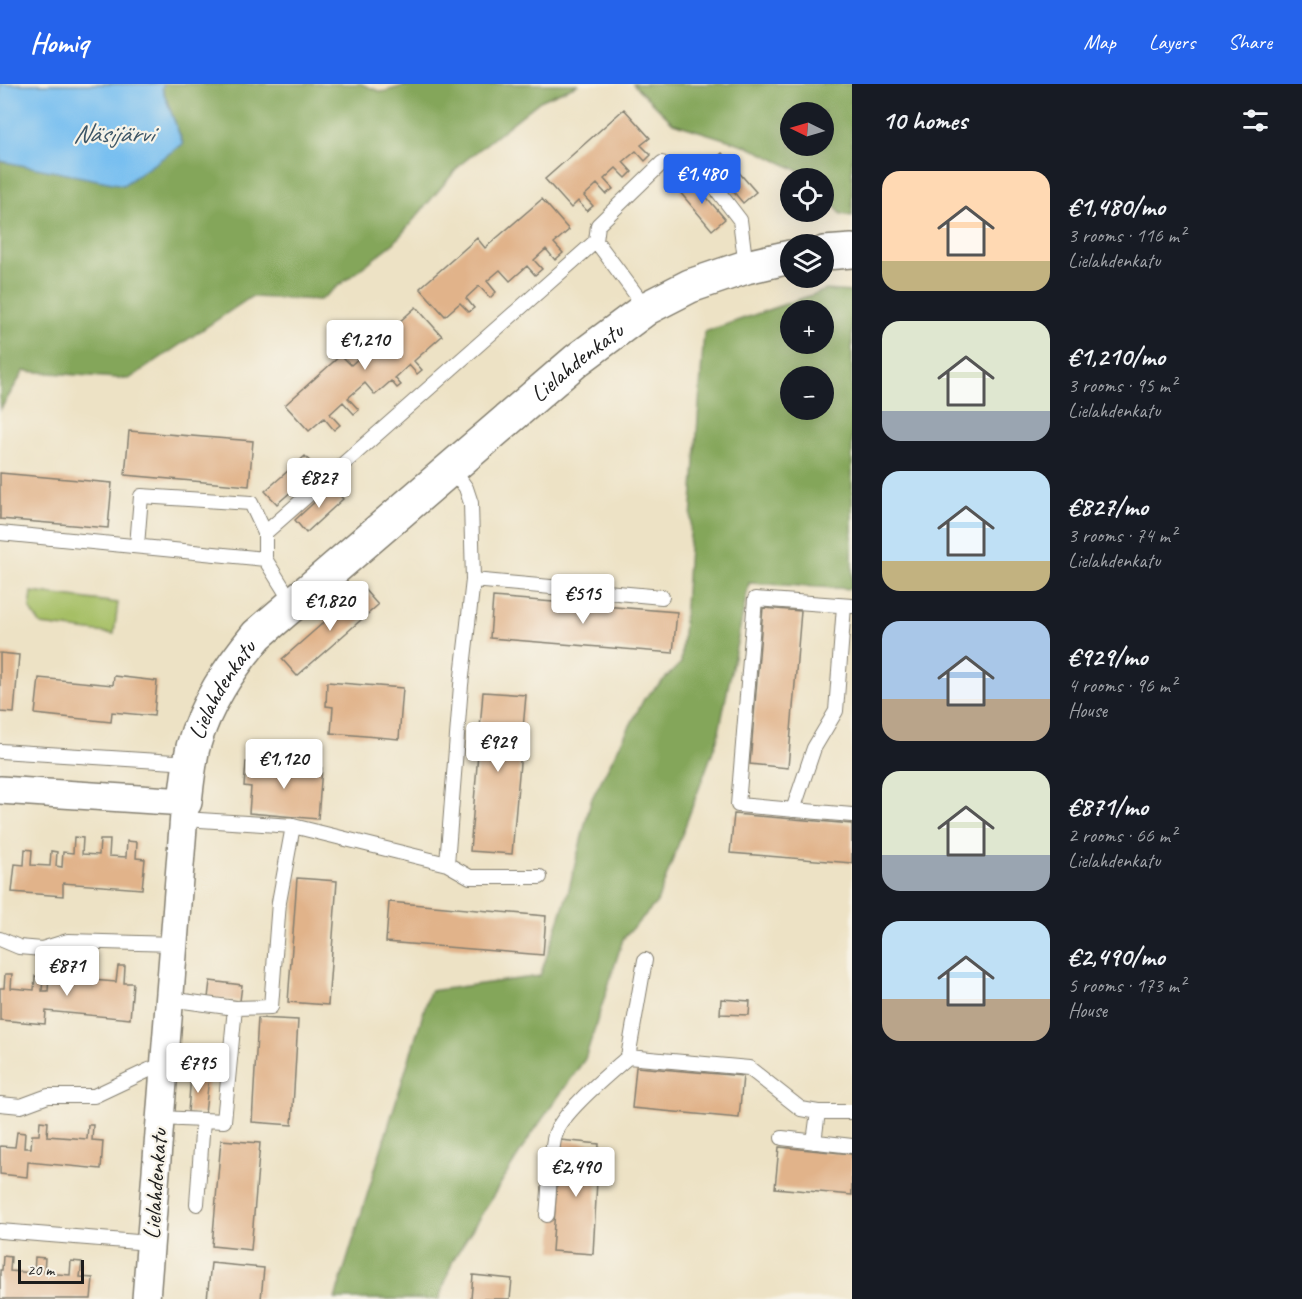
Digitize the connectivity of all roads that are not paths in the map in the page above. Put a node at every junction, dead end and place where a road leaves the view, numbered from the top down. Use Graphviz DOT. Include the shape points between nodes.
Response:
graph roads {
  1 [pos="662,163"];
  2 [pos="707,177"];
  3 [pos="596,241"];
  4 [pos="852,251"];
  5 [pos="834,252"];
  6 [pos="780,258"];
  7 [pos="746,267"];
  8 [pos="647,308"];
  9 [pos="452,468"];
  10 [pos="0,533"];
  11 [pos="265,533"];
  12 [pos="137,546"];
  13 [pos="265,559"];
  14 [pos="473,580"];
  15 [pos="662,597"];
  16 [pos="293,604"];
  17 [pos="848,606"];
  18 [pos="0,751"];
  19 [pos="190,763"];
  20 [pos="0,790"];
  21 [pos="793,810"];
  22 [pos="184,811"];
  23 [pos="852,815"];
  24 [pos="294,826"];
  25 [pos="447,864"];
  26 [pos="540,877"];
  27 [pos="0,939"];
  28 [pos="174,944"];
  29 [pos="645,960"];
  30 [pos="169,999"];
  31 [pos="236,1008"];
  32 [pos="628,1057"];
  33 [pos="164,1065"];
  34 [pos="0,1104"];
  35 [pos="818,1112"];
  36 [pos="852,1112"];
  37 [pos="160,1118"];
  38 [pos="203,1120"];
  39 [pos="782,1138"];
  40 [pos="814,1142"];
  41 [pos="852,1146"];
  42 [pos="197,1204"];
  43 [pos="548,1215"];
  44 [pos="0,1231"];
  45 [pos="150,1243"];
  46 [pos="146,1299"];
  1 -- 3 [label="lane" via="598,225"];
  2 -- 7 [label="lane" via="740,220"];
  3 -- 8 [label="lane"];
  3 -- 11 [label="lane"];
  4 -- 5 [label="street"];
  6 -- 7 [label="street, Lielahdenkatu"];
  7 -- 8 [label="street, Lielahdenkatu" via="690,286"];
  8 -- 9 [label="street, Lielahdenkatu" via="577,360"];
  9 -- 14 [label="lane" via="471,503"];
  9 -- 16 [label="street, Lielahdenkatu"];
  10 -- 12 [label="lane"];
  11 -- 12 [label="lane" via="251,504 141,496"];
  11 -- 13 [label="lane"];
  12 -- 13 [label="lane"];
  13 -- 16 [label="lane"];
  14 -- 15 [label="lane"];
  14 -- 25 [label="lane"];
  16 -- 19 [label="street, Lielahdenkatu" via="257,635 238,658 216,692"];
  17 -- 21 [label="lane" via="836,711 814,748"];
  17 -- 21 [label="lane" via="755,599 738,805"];
  18 -- 19 [label="lane"];
  19 -- 22 [label="street, Lielahdenkatu"];
  20 -- 22 [label="street"];
  21 -- 23 [label="lane"];
  22 -- 24 [label="lane"];
  22 -- 28 [label="street, Lielahdenkatu"];
  24 -- 25 [label="lane"];
  24 -- 31 [label="lane" via="279,902 271,1007"];
  25 -- 26 [label="lane" via="470,876"];
  27 -- 28 [label="lane" via="19,947 42,949 68,940"];
  28 -- 30 [label="street, Lielahdenkatu"];
  29 -- 32 [label="lane"];
  30 -- 31 [label="lane"];
  30 -- 33 [label="street, Lielahdenkatu"];
  31 -- 38 [label="lane" via="224,1121"];
  32 -- 35 [label="lane" via="749,1068 794,1104"];
  32 -- 43 [label="lane" via="559,1126"];
  33 -- 34 [label="lane" via="94,1096 48,1096 21,1106"];
  33 -- 37 [label="street, Lielahdenkatu"];
  35 -- 36 [label="lane"];
  35 -- 40 [label="lane"];
  37 -- 38 [label="lane"];
  37 -- 45 [label="street, Lielahdenkatu"];
  38 -- 42 [label="lane"];
  39 -- 40 [label="lane"];
  40 -- 41 [label="lane"];
  44 -- 45 [label="lane"];
  45 -- 46 [label="street, Lielahdenkatu"];
}
